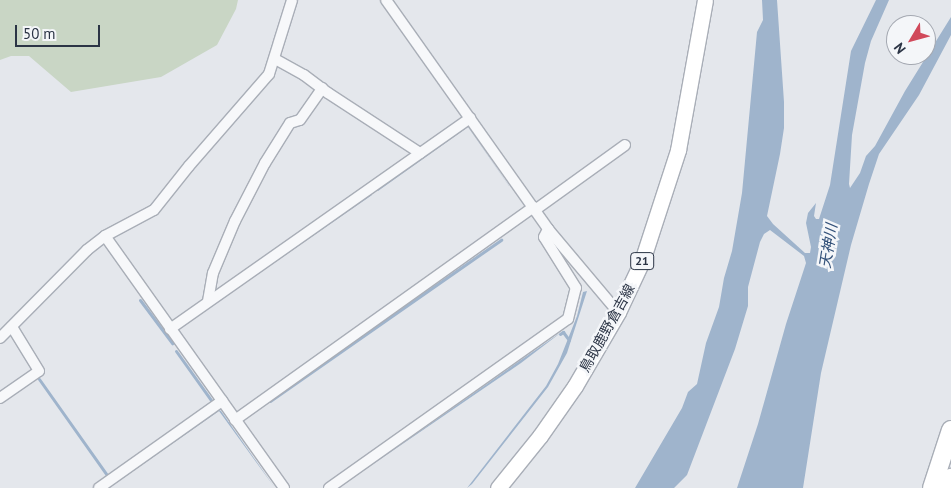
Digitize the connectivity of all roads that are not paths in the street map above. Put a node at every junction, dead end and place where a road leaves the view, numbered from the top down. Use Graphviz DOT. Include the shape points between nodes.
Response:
graph roads {
  1 [pos="292,0"];
  2 [pos="386,0"];
  3 [pos="706,0"];
  4 [pos="275,58"];
  5 [pos="322,88"];
  6 [pos="470,118"];
  7 [pos="625,145"];
  8 [pos="420,153"];
  9 [pos="534,209"];
  10 [pos="548,229"];
  11 [pos="105,236"];
  12 [pos="208,301"];
  13 [pos="618,312"];
  14 [pos="12,327"];
  15 [pos="170,329"];
  16 [pos="0,338"];
  17 [pos="0,398"];
  18 [pos="222,402"];
  19 [pos="235,420"];
  20 [pos="951,430"];
  21 [pos="951,478"];
  22 [pos="99,488"];
  23 [pos="284,488"];
  24 [pos="329,488"];
  25 [pos="498,488"];
  26 [pos="932,488"];
  27 [pos="947,488"];
  1 -- 4 [label="street"];
  2 -- 6 [label="street"];
  3 -- 13 [label="main road, 鳥取鹿野倉吉線 / 21" via="678,150 642,261"];
  4 -- 5 [label="street"];
  4 -- 11 [label="street" via="269,74 154,210"];
  5 -- 8 [label="street"];
  5 -- 12 [label="street" via="300,120 290,123 265,163 217,264"];
  6 -- 8 [label="street"];
  6 -- 9 [label="street"];
  7 -- 9 [label="street"];
  8 -- 12 [label="street"];
  9 -- 10 [label="street"];
  9 -- 19 [label="street"];
  10 -- 13 [label="street"];
  10 -- 24 [label="street" via="544,236 576,288 568,319"];
  11 -- 14 [label="street" via="87,250"];
  11 -- 15 [label="street"];
  12 -- 15 [label="street"];
  13 -- 25 [label="main road, 鳥取鹿野倉吉線 / 21" via="575,386"];
  14 -- 16 [label="street"];
  14 -- 17 [label="street" via="39,371"];
  15 -- 18 [label="street"];
  18 -- 19 [label="street"];
  18 -- 22 [label="street"];
  19 -- 23 [label="street"];
  20 -- 26 [label="highway"];
  21 -- 27 [label="highway"];
}
